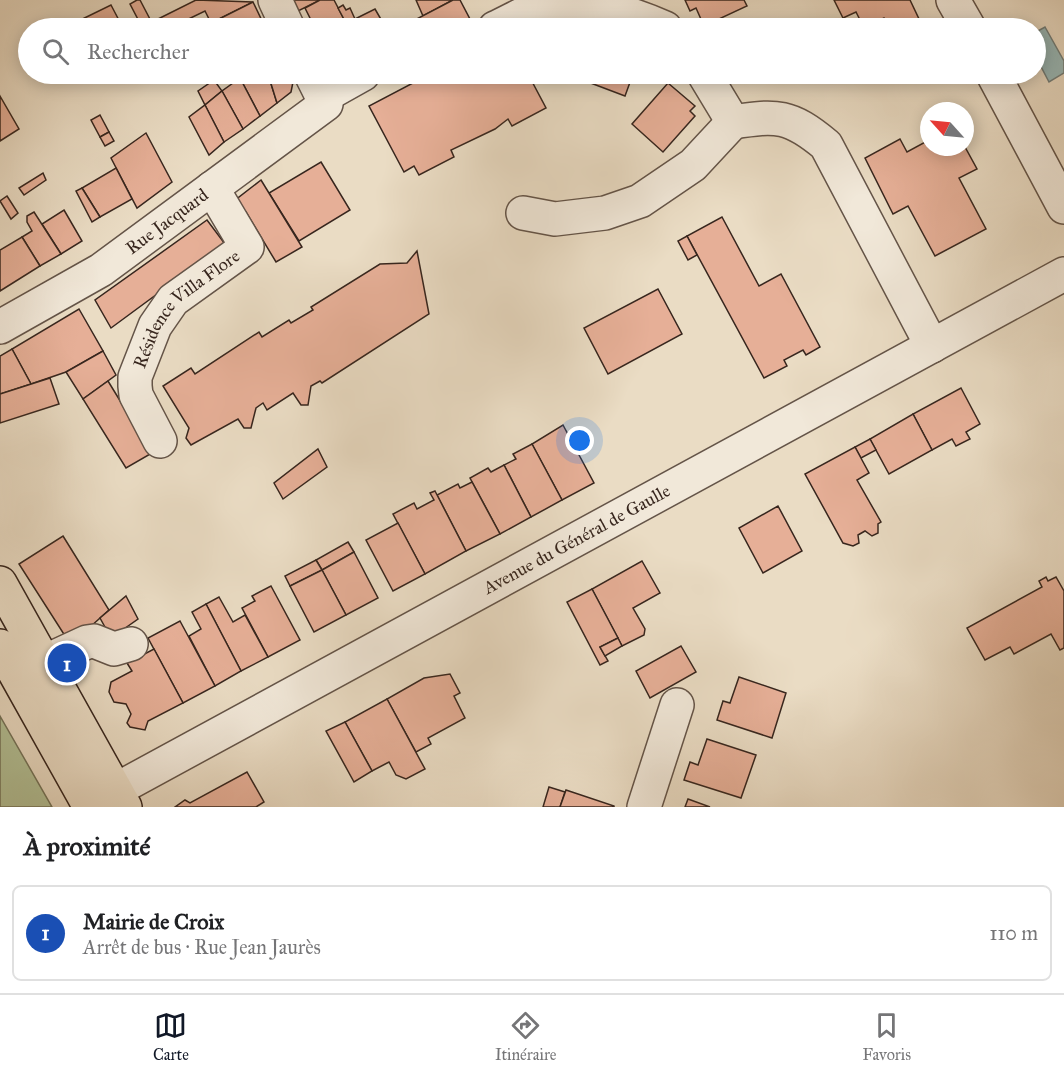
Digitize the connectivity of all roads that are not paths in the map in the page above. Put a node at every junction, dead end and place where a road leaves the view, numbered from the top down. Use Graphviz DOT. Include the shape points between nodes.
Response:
graph roads {
  1 [pos="274,0"];
  2 [pos="953,0"];
  3 [pos="283,18"];
  4 [pos="516,18"];
  5 [pos="638,18"];
  6 [pos="963,18"];
  7 [pos="338,84"];
  8 [pos="710,84"];
  9 [pos="998,84"];
  10 [pos="320,91"];
  11 [pos="733,122"];
  12 [pos="212,188"];
  13 [pos="1064,207"];
  14 [pos="523,213"];
  15 [pos="1064,274"];
  16 [pos="0,327"];
  17 [pos="932,346"];
  18 [pos="160,441"];
  19 [pos="0,582"];
  20 [pos="131,644"];
  21 [pos="0,646"];
  22 [pos="45,660"];
  23 [pos="17,675"];
  24 [pos="677,705"];
  25 [pos="101,803"];
  26 [pos="644,807"];
  1 -- 3 [label="street"];
  2 -- 6 [label="street"];
  4 -- 5 [label="street" via="535,9 570,2"];
  7 -- 10 [label="street, Rue Jacquard"];
  8 -- 11 [label="street"];
  9 -- 13 [label="street"];
  10 -- 12 [label="street, Rue Jacquard"];
  11 -- 14 [label="street" via="693,165 640,201 605,213 555,219"];
  11 -- 17 [label="street" via="770,116 802,125 826,145"];
  12 -- 16 [label="street, Rue Jacquard" via="101,270"];
  12 -- 18 [label="street, Résidence Villa Flore" via="247,247 173,300 156,326 135,386"];
  15 -- 17 [label="street, Avenue du Général de Gaulle"];
  17 -- 25 [label="street, Avenue du Général de Gaulle"];
  19 -- 22 [label="main road"];
  20 -- 22 [label="street" via="114,650 87,642"];
  21 -- 23 [label="main road"];
  22 -- 23 [label="street"];
  22 -- 25 [label="main road"];
  23 -- 25 [label="main road"];
  24 -- 26 [label="street"];
}
